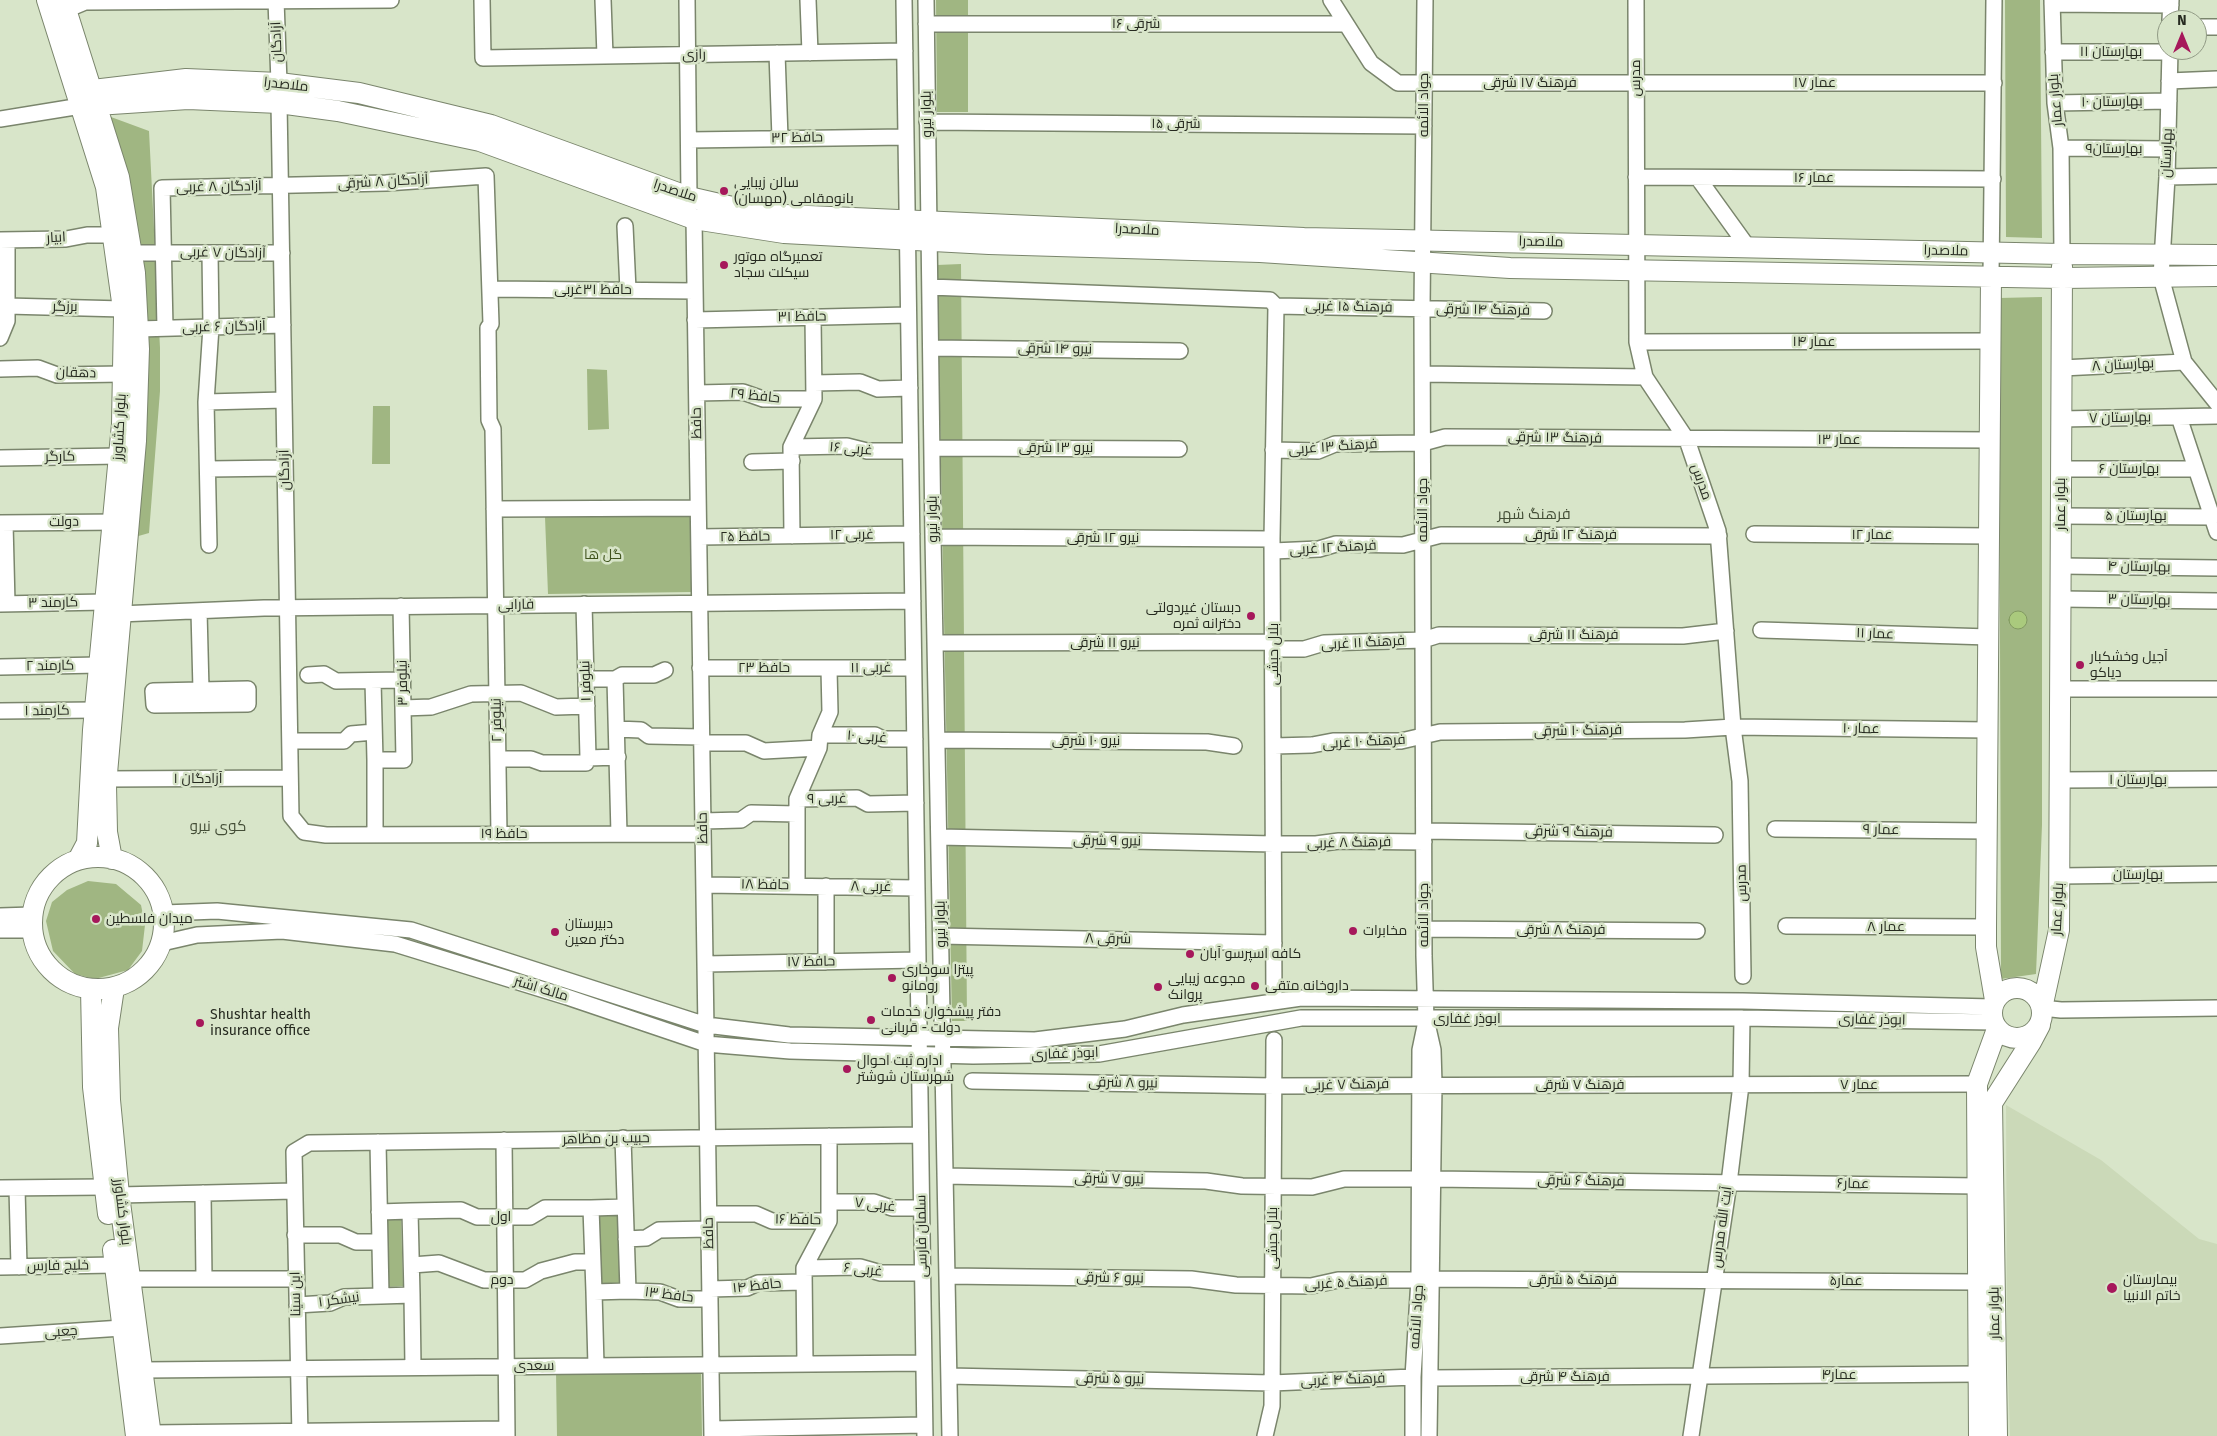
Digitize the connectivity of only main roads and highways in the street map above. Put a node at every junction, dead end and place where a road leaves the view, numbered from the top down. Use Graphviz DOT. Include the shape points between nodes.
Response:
graph roads {
  1 [pos="47,0"];
  2 [pos="65,5"];
  3 [pos="86,98"];
  4 [pos="907,230"];
  5 [pos="1954,252"];
  6 [pos="2062,254"];
  7 [pos="2217,255"];
  8 [pos="1953,275"];
  9 [pos="1991,276"];
  10 [pos="2217,276"];
  11 [pos="2062,278"];
  12 [pos="120,522"];
  13 [pos="112,608"];
  14 [pos="112,859"];
  15 [pos="78,860"];
  16 [pos="114,988"];
  17 [pos="91,989"];
  18 [pos="1995,1015"];
  19 [pos="2047,1015"];
  20 [pos="112,1191"];
  21 [pos="1987,1332"];
  22 [pos="146,1435"];
  23 [pos="1979,1436"];
  24 [pos="1997,1436"];
  1 -- 3 [label="main road, بلوار کشاورز"];
  2 -- 3 [label="main road, بلوار کشاورز"];
  3 -- 4 [label="main road, ملاصدرا" via="279,103 338,111 480,140 694,219 784,233"];
  3 -- 4 [label="main road, ملاصدرا" via="186,79 279,83 359,94 491,125 689,197 763,214"];
  3 -- 12 [label="main road, بلوار کشاورز" via="106,188 123,309"];
  3 -- 12 [label="main road, بلوار کشاورز" via="119,177 135,273 138,329 136,441"];
  4 -- 5 [label="main road, ملاصدرا" via="929,221 1294,237"];
  4 -- 8 [label="main road, ملاصدرا" via="929,241 1260,252 1510,268"];
  5 -- 6 [label="main road, ملاصدرا"];
  5 -- 8 [label="main road" via="1958,263"];
  6 -- 7 [label="main road, ملاصدرا"];
  6 -- 11 [label="main road, بلوار عمار"];
  8 -- 9 [label="main road, ملاصدرا"];
  9 -- 11 [label="main road, ملاصدرا"];
  9 -- 18 [label="main road" via="1986,947"];
  10 -- 11 [label="main road, ملاصدرا"];
  11 -- 19 [label="main road, بلوار عمار" via="2059,930"];
  12 -- 13 [label="main road, بلوار کشاورز"];
  13 -- 14 [label="main road, بلوار کشاورز" via="106,779 107,832"];
  13 -- 15 [label="main road, بلوار کشاورز" via="99,665 88,844"];
  14 -- 15 [label="main road" via="101,856"];
  14 -- 16 [label="main road" via="123,861 143,873 157,891 165,928 162,943 151,963 135,978"];
  15 -- 17 [label="main road" via="47,880 37,896 32,922 38,952 51,970 70,983"];
  16 -- 17 [label="main road"];
  16 -- 20 [label="main road, بلوار کشاورز" via="108,1028"];
  17 -- 20 [label="main road, بلوار کشاورز" via="93,1087"];
  18 -- 19 [label="main road" via="2010,1037 2019,1038 2027,1036"];
  18 -- 19 [label="main road" via="2008,989 2026,989 2034,993"];
  18 -- 21 [label="main road, بلوار عمار" via="1977,1084 1978,1282"];
  19 -- 21 [label="main road, بلوار عمار" via="1992,1103"];
  20 -- 22 [label="main road, بلوار کشاورز" via="131,1279 144,1370"];
  20 -- 22 [label="main road, بلوار کشاورز" via="122,1328"];
  21 -- 23 [label="main road, بلوار عمار" via="1979,1374"];
  21 -- 24 [label="main road, بلوار عمار"];
}
